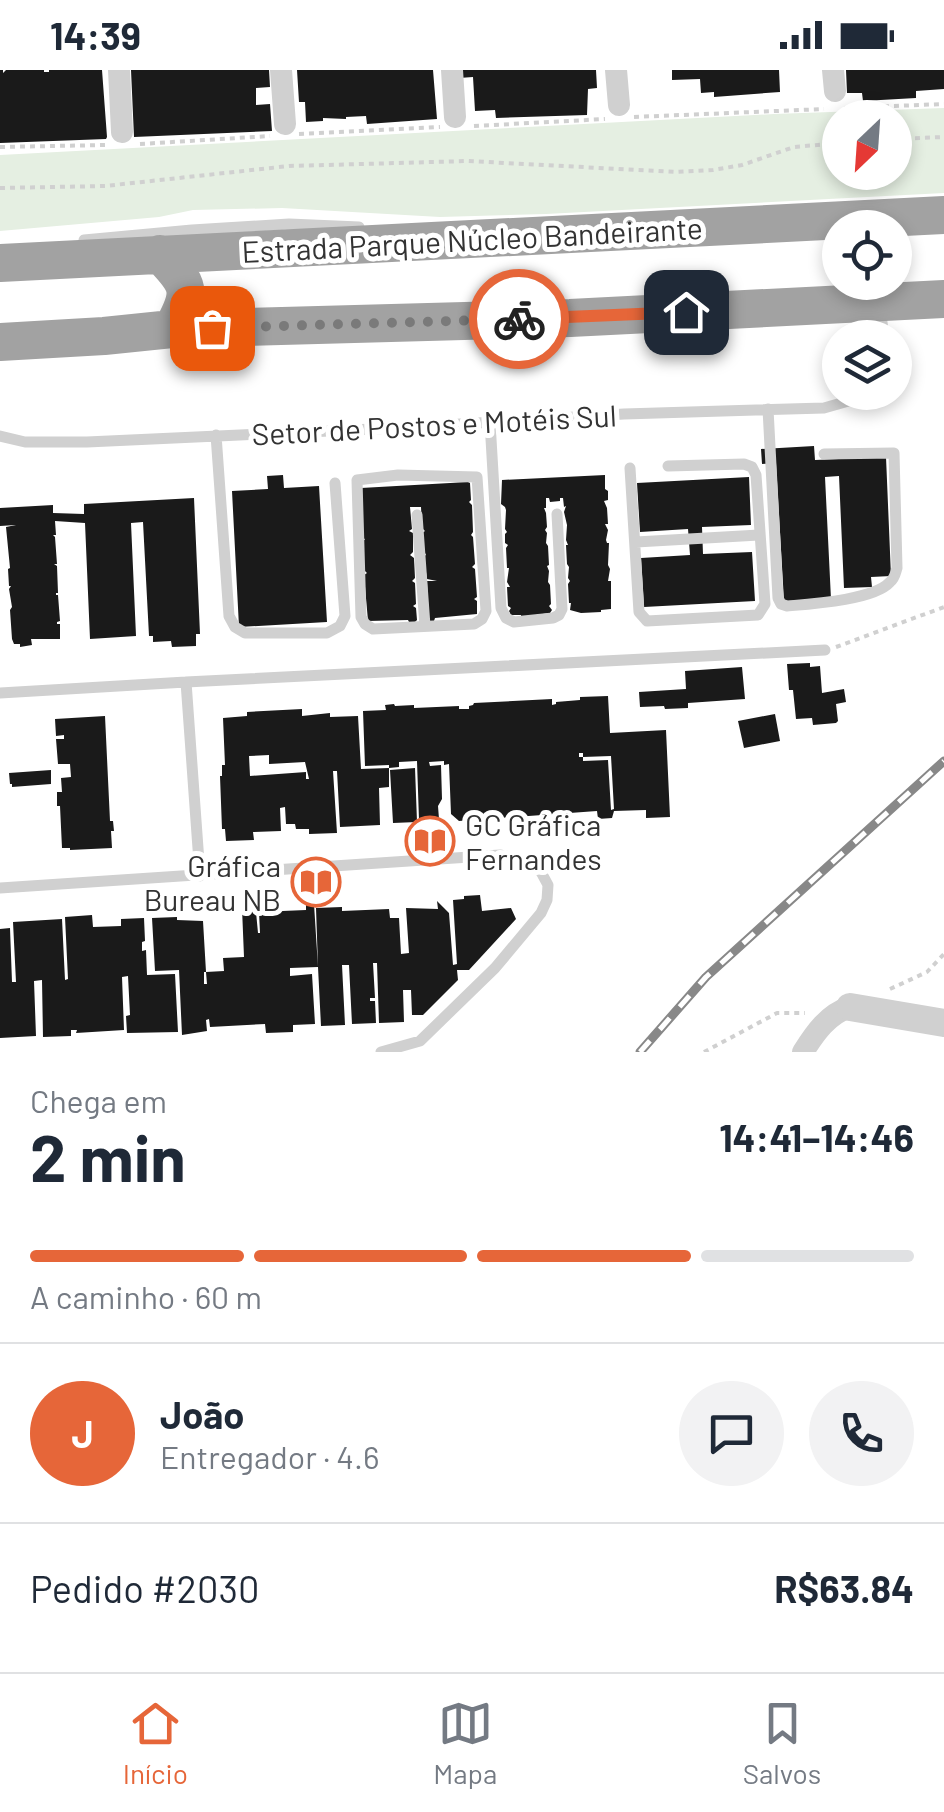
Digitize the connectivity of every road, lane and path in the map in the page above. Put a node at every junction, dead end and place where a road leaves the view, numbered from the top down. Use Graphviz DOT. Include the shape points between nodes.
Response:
graph roads {
  1 [pos="119,70"];
  2 [pos="281,70"];
  3 [pos="452,70"];
  4 [pos="616,70"];
  5 [pos="619,105"];
  6 [pos="455,117"];
  7 [pos="285,124"];
  8 [pos="122,132"];
  9 [pos="944,136"];
  10 [pos="912,139"];
  11 [pos="822,144"];
  12 [pos="0,188"];
  13 [pos="944,215"];
  14 [pos="372,228"];
  15 [pos="391,230"];
  16 [pos="483,238"];
  17 [pos="65,242"];
  18 [pos="0,252"];
  19 [pos="160,254"];
  20 [pos="7,256"];
  21 [pos="944,299"];
  22 [pos="882,320"];
  23 [pos="172,329"];
  24 [pos="0,342"];
  25 [pos="822,408"];
  26 [pos="768,410"];
  27 [pos="490,422"];
  28 [pos="0,436"];
  29 [pos="216,436"];
  30 [pos="824,454"];
  31 [pos="668,466"];
  32 [pos="630,468"];
  33 [pos="335,483"];
  34 [pos="557,514"];
  35 [pos="417,516"];
  36 [pos="759,535"];
  37 [pos="636,542"];
  38 [pos="944,607"];
  39 [pos="425,626"];
  40 [pos="826,650"];
  41 [pos="186,682"];
  42 [pos="0,694"];
  43 [pos="200,876"];
  44 [pos="0,888"];
  45 [pos="944,954"];
  46 [pos="842,1010"];
  47 [pos="944,1023"];
  48 [pos="380,1052"];
  49 [pos="704,1052"];
  50 [pos="803,1052"];
  1 -- 8 [label="street"];
  2 -- 7 [label="street"];
  3 -- 6 [label="street"];
  4 -- 5 [label="street"];
  9 -- 10 [label="path"];
  11 -- 12 [label="path" via="714,170 398,162"];
  13 -- 16 [label="highway, Estrada Parque Núcleo Bandeirante"];
  14 -- 17 [label="lane" via="290,224"];
  15 -- 16 [label="lane"];
  16 -- 19 [label="highway, Estrada Parque Núcleo Bandeirante"];
  18 -- 20 [label="lane"];
  19 -- 20 [label="highway, Estrada Parque Núcleo Bandeirante"];
  19 -- 23 [label="highway" via="186,289"];
  21 -- 22 [label="highway"];
  22 -- 23 [label="highway" via="570,318"];
  23 -- 24 [label="highway"];
  25 -- 26 [label="lane, Setor de Postos e Motéis Sul"];
  26 -- 27 [label="lane, Setor de Postos e Motéis Sul"];
  26 -- 30 [label="lane" via="778,598 788,606 840,602 884,587 897,568 894,453"];
  27 -- 29 [label="lane, Setor de Postos e Motéis Sul"];
  27 -- 34 [label="lane" via="500,608 514,622 553,618 562,608"];
  28 -- 29 [label="lane, Setor de Postos e Motéis Sul" via="87,442"];
  29 -- 33 [label="lane" via="229,616 246,633 327,633 340,626 345,616"];
  31 -- 36 [label="lane" via="752,467"];
  32 -- 37 [label="lane"];
  35 -- 39 [label="lane"];
  36 -- 37 [label="lane"];
  36 -- 37 [label="lane" via="765,604 758,615 647,621 639,612"];
  38 -- 40 [label="path"];
  39 -- 39 [label="lane" via="373,628 361,617 357,480 477,476 486,610 474,624"];
  40 -- 41 [label="lane"];
  41 -- 42 [label="lane"];
  41 -- 43 [label="lane"];
  43 -- 44 [label="lane"];
  43 -- 48 [label="lane" via="500,856 528,860 541,872 548,886 542,913 495,968 420,1041"];
  45 -- 46 [label="path" via="927,972"];
  46 -- 47 [label="street"];
  46 -- 49 [label="path" via="777,1013"];
  46 -- 50 [label="street"];
}
